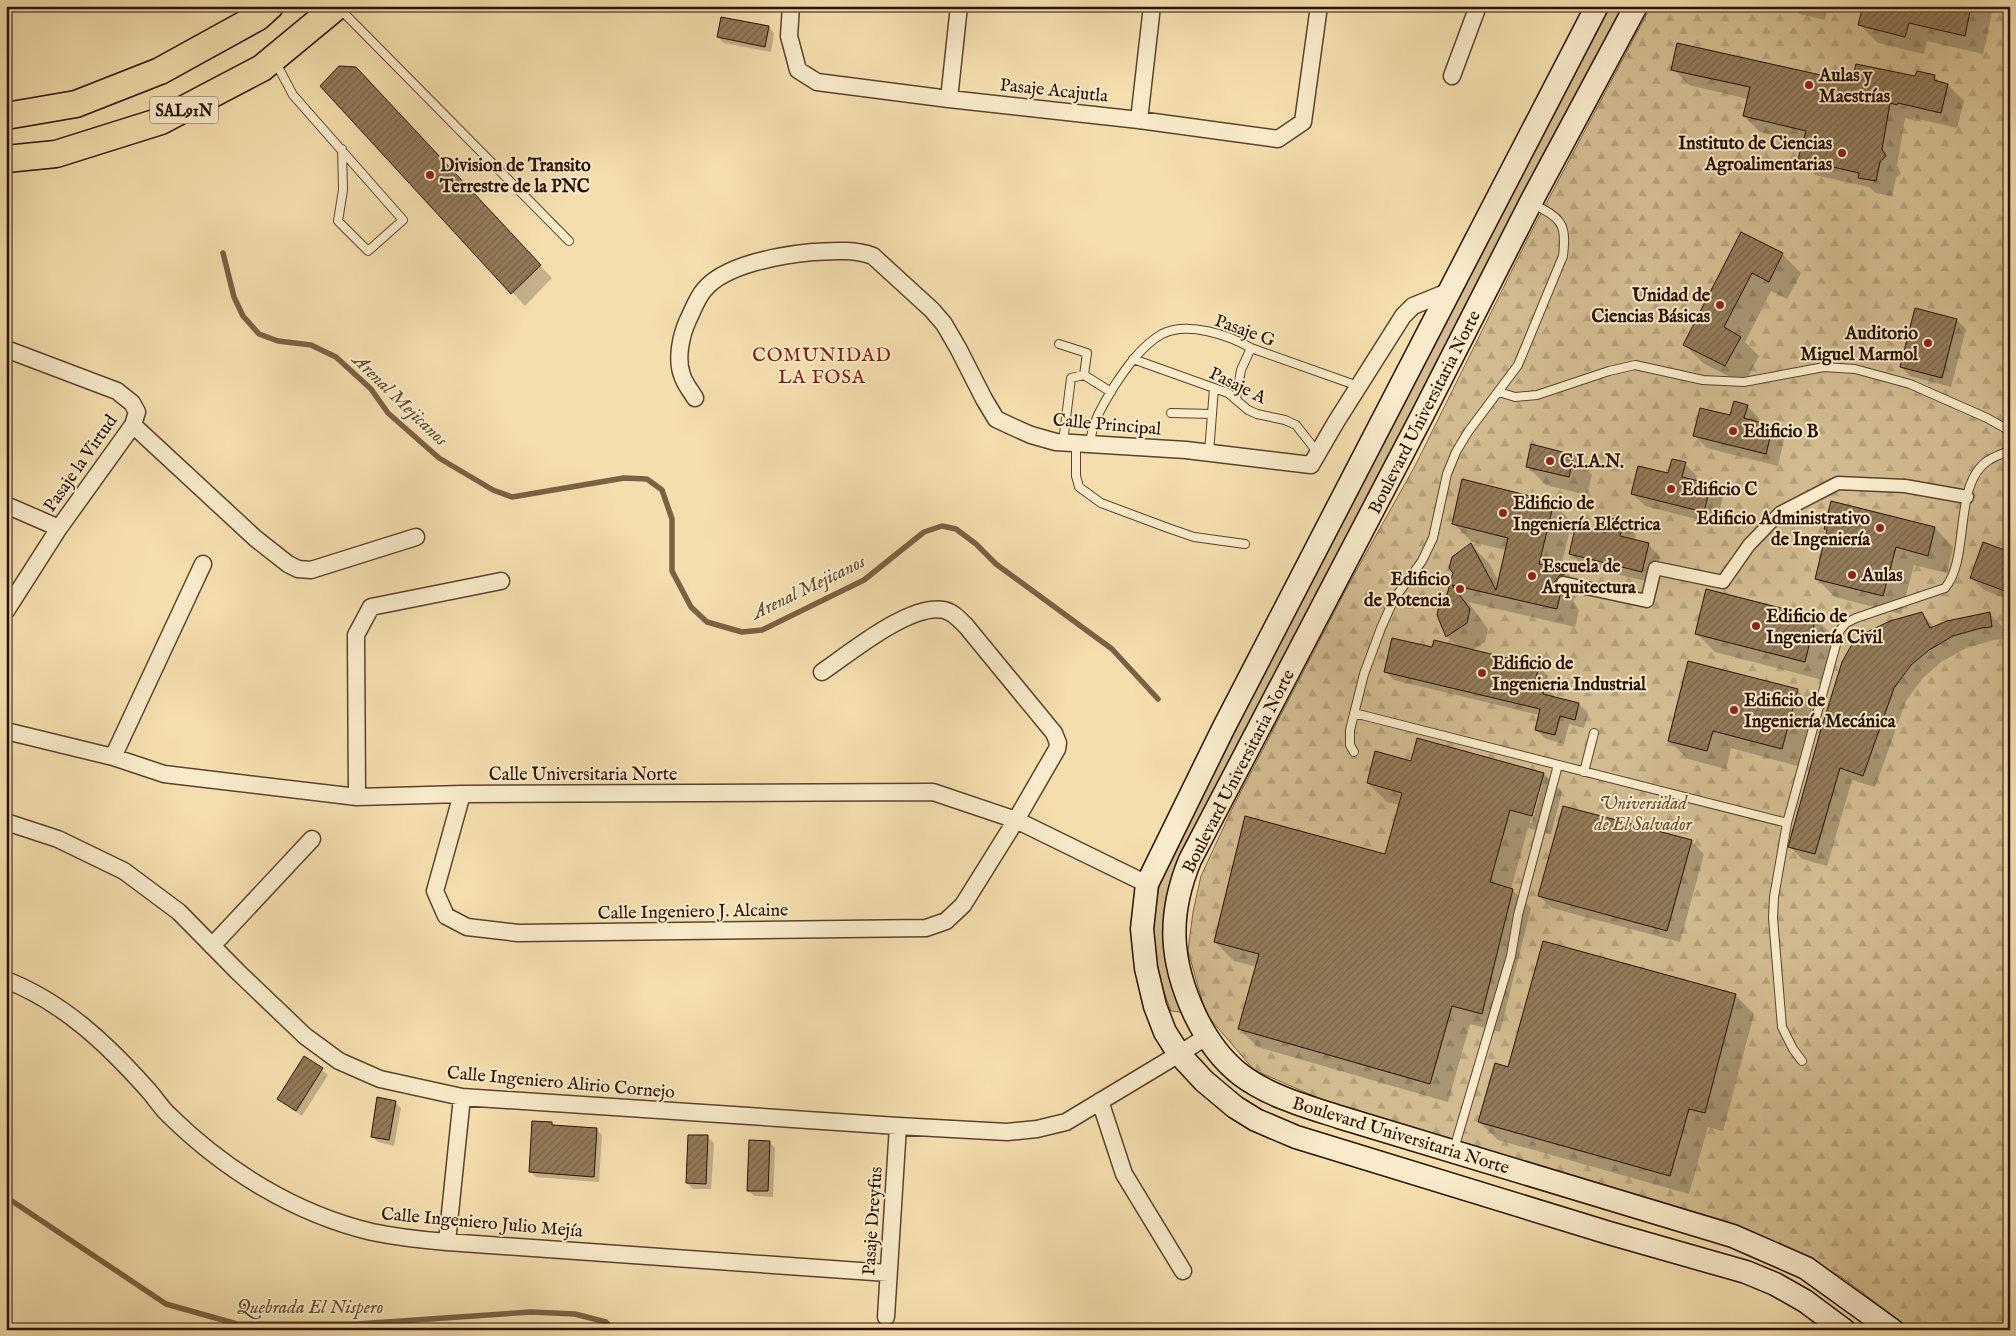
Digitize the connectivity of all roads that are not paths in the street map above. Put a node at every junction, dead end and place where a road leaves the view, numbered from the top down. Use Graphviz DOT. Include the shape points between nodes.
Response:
graph roads {
  1 [pos="270,6"];
  2 [pos="337,6"];
  3 [pos="790,6"];
  4 [pos="960,6"];
  5 [pos="1152,6"];
  6 [pos="1319,6"];
  7 [pos="1478,6"];
  8 [pos="1597,6"];
  9 [pos="1636,6"];
  10 [pos="274,58"];
  11 [pos="1452,76"];
  12 [pos="948,99"];
  13 [pos="6,116"];
  14 [pos="1139,120"];
  15 [pos="342,149"];
  16 [pos="6,159"];
  17 [pos="1531,202"];
  18 [pos="569,241"];
  19 [pos="1450,291"];
  20 [pos="1059,344"];
  21 [pos="1251,348"];
  22 [pos="6,349"];
  23 [pos="1133,359"];
  24 [pos="1084,375"];
  25 [pos="1358,386"];
  26 [pos="1214,388"];
  27 [pos="1111,392"];
  28 [pos="1499,392"];
  29 [pos="695,398"];
  30 [pos="1236,399"];
  31 [pos="1172,413"];
  32 [pos="1212,414"];
  33 [pos="132,425"];
  34 [pos="2010,431"];
  35 [pos="1076,443"];
  36 [pos="2010,450"];
  37 [pos="1209,453"];
  38 [pos="1318,454"];
  39 [pos="1966,497"];
  40 [pos="6,505"];
  41 [pos="59,528"];
  42 [pos="416,537"];
  43 [pos="1244,544"];
  44 [pos="203,564"];
  45 [pos="501,581"];
  46 [pos="1563,583"];
  47 [pos="6,611"];
  48 [pos="822,672"];
  49 [pos="1354,713"];
  50 [pos="6,731"];
  51 [pos="1594,733"];
  52 [pos="1354,752"];
  53 [pos="113,757"];
  54 [pos="1558,765"];
  55 [pos="1584,772"];
  56 [pos="462,794"];
  57 [pos="356,797"];
  58 [pos="1016,820"];
  59 [pos="6,822"];
  60 [pos="1788,824"];
  61 [pos="312,839"];
  62 [pos="1147,884"];
  63 [pos="212,946"];
  64 [pos="6,980"];
  65 [pos="1206,1037"];
  66 [pos="1179,1054"];
  67 [pos="1802,1061"];
  68 [pos="462,1097"];
  69 [pos="1100,1101"];
  70 [pos="898,1126"];
  71 [pos="1453,1152"];
  72 [pos="447,1242"];
  73 [pos="1183,1271"];
  74 [pos="888,1273"];
  75 [pos="886,1318"];
  76 [pos="1844,1330"];
  77 [pos="1892,1330"];
  1 -- 13 [label="main road, SAL91N" via="258,17 160,71 76,104"];
  2 -- 10 [label="main road, SAL91N"];
  2 -- 18 [label="lane"];
  3 -- 12 [label="street, Pasaje Acajutla" via="789,36 798,70 817,82"];
  4 -- 12 [label="street"];
  5 -- 14 [label="street"];
  6 -- 14 [label="street, Pasaje Acajutla" via="1303,122 1278,139"];
  7 -- 11 [label="street"];
  8 -- 19 [label="main road, Boulevard Universitaria Norte"];
  9 -- 17 [label="main road, Boulevard Universitaria Norte"];
  10 -- 15 [label="lane" via="293,95"];
  10 -- 16 [label="main road, SAL91N" via="262,68 161,121 56,154"];
  12 -- 14 [label="street, Pasaje Acajutla"];
  15 -- 15 [label="lane" via="403,220 368,251 338,221 343,190"];
  17 -- 28 [label="lane" via="1562,224 1565,238 1563,256 1518,365"];
  17 -- 65 [label="main road, Boulevard Universitaria Norte" via="1180,883 1174,919 1176,962 1188,999"];
  19 -- 25 [label="street, Calle Principal" via="1413,306 1403,316"];
  19 -- 62 [label="main road, Boulevard Universitaria Norte" via="1223,728"];
  20 -- 24 [label="lane" via="1087,353"];
  21 -- 23 [label="lane, Pasaje G" via="1213,332 1174,330 1162,334"];
  21 -- 25 [label="lane, Pasaje G"];
  21 -- 30 [label="lane" via="1241,370"];
  22 -- 33 [label="street, Pasaje la Virtud" via="117,391 132,403 137,412"];
  23 -- 26 [label="lane, Pasaje A"];
  23 -- 27 [label="lane, Pasaje G"];
  24 -- 27 [label="lane"];
  24 -- 35 [label="lane" via="1071,378"];
  25 -- 38 [label="street, Calle Principal"];
  26 -- 30 [label="lane, Pasaje A"];
  26 -- 32 [label="lane"];
  27 -- 35 [label="lane, Pasaje G" via="1097,412 1091,432"];
  28 -- 34 [label="lane" via="1515,397 1536,395 1635,365 1703,380 1744,382 1824,367 1855,369 1910,384"];
  28 -- 49 [label="lane" via="1468,432 1447,474 1433,538 1422,561 1394,599 1364,674"];
  29 -- 35 [label="street, Calle Principal" via="682,376 679,359 684,328 705,289 746,265 786,254 835,250 865,253 873,256 944,324 996,419 1031,435"];
  30 -- 38 [label="lane, Pasaje A" via="1248,410 1296,425"];
  31 -- 32 [label="lane"];
  32 -- 37 [label="lane"];
  33 -- 41 [label="street, Pasaje la Virtud"];
  33 -- 42 [label="street" via="255,538 298,569 311,570"];
  35 -- 37 [label="street, Calle Principal"];
  35 -- 43 [label="lane" via="1079,487 1100,503 1194,536"];
  36 -- 39 [label="lane" via="1987,461 1976,473"];
  37 -- 38 [label="street, Calle Principal" via="1312,466"];
  39 -- 46 [label="street" via="1905,486 1838,483 1780,512 1749,545 1723,582 1655,568 1647,601"];
  39 -- 60 [label="lane" via="1955,572 1945,588 1856,618 1840,630"];
  40 -- 41 [label="street"];
  41 -- 47 [label="street, Pasaje la Virtud"];
  44 -- 53 [label="street"];
  45 -- 57 [label="street" via="371,607 356,635"];
  48 -- 58 [label="street, Calle Ingeniero J. Alcaine" via="902,618 924,610 953,613 1054,733 1058,743"];
  49 -- 52 [label="lane" via="1350,730 1350,744"];
  49 -- 54 [label="lane"];
  50 -- 53 [label="street, Calle Universitaria Norte"];
  51 -- 55 [label="lane"];
  53 -- 57 [label="street, Calle Universitaria Norte" via="164,774"];
  54 -- 55 [label="lane"];
  54 -- 71 [label="lane" via="1518,915 1511,956"];
  55 -- 60 [label="lane"];
  56 -- 57 [label="street, Calle Universitaria Norte"];
  56 -- 58 [label="street, Calle Universitaria Norte" via="933,792"];
  56 -- 58 [label="street, Calle Ingeniero J. Alcaine" via="435,891 446,916 467,927 518,933 926,928 946,921 963,905"];
  58 -- 62 [label="street, Calle Universitaria Norte"];
  59 -- 63 [label="street, Calle Ingeniero Alirio Cornejo" via="58,839 124,871 180,912"];
  60 -- 67 [label="lane" via="1773,918 1782,1027"];
  61 -- 63 [label="street"];
  62 -- 66 [label="main road, Boulevard Universitaria Norte" via="1142,929 1146,968 1155,1006 1165,1032"];
  63 -- 68 [label="street, Calle Ingeniero Alirio Cornejo" via="305,1036 339,1061 380,1079"];
  64 -- 72 [label="street, Calle Ingeniero Julio Mejía" via="40,996 86,1028 149,1091 169,1116 211,1154 236,1171 308,1211 345,1224 389,1236"];
  65 -- 66 [label="street, Calle Ingeniero Alirio Cornejo"];
  65 -- 71 [label="main road, Boulevard Universitaria Norte" via="1231,1067 1275,1094"];
  66 -- 69 [label="street, Calle Ingeniero Alirio Cornejo"];
  66 -- 76 [label="main road, Boulevard Universitaria Norte" via="1235,1107 1296,1137 1746,1272 1804,1301"];
  68 -- 70 [label="street, Calle Ingeniero Alirio Cornejo"];
  68 -- 72 [label="street"];
  69 -- 70 [label="street, Calle Ingeniero Alirio Cornejo" via="1066,1122 1036,1129 1007,1132"];
  69 -- 73 [label="street" via="1124,1174"];
  70 -- 74 [label="street, Pasaje Dreyfus"];
  71 -- 77 [label="main road, Boulevard Universitaria Norte" via="1756,1245 1806,1268"];
  72 -- 74 [label="street, Calle Ingeniero Julio Mejía"];
  74 -- 75 [label="street, Pasaje Dreyfus"];
}
